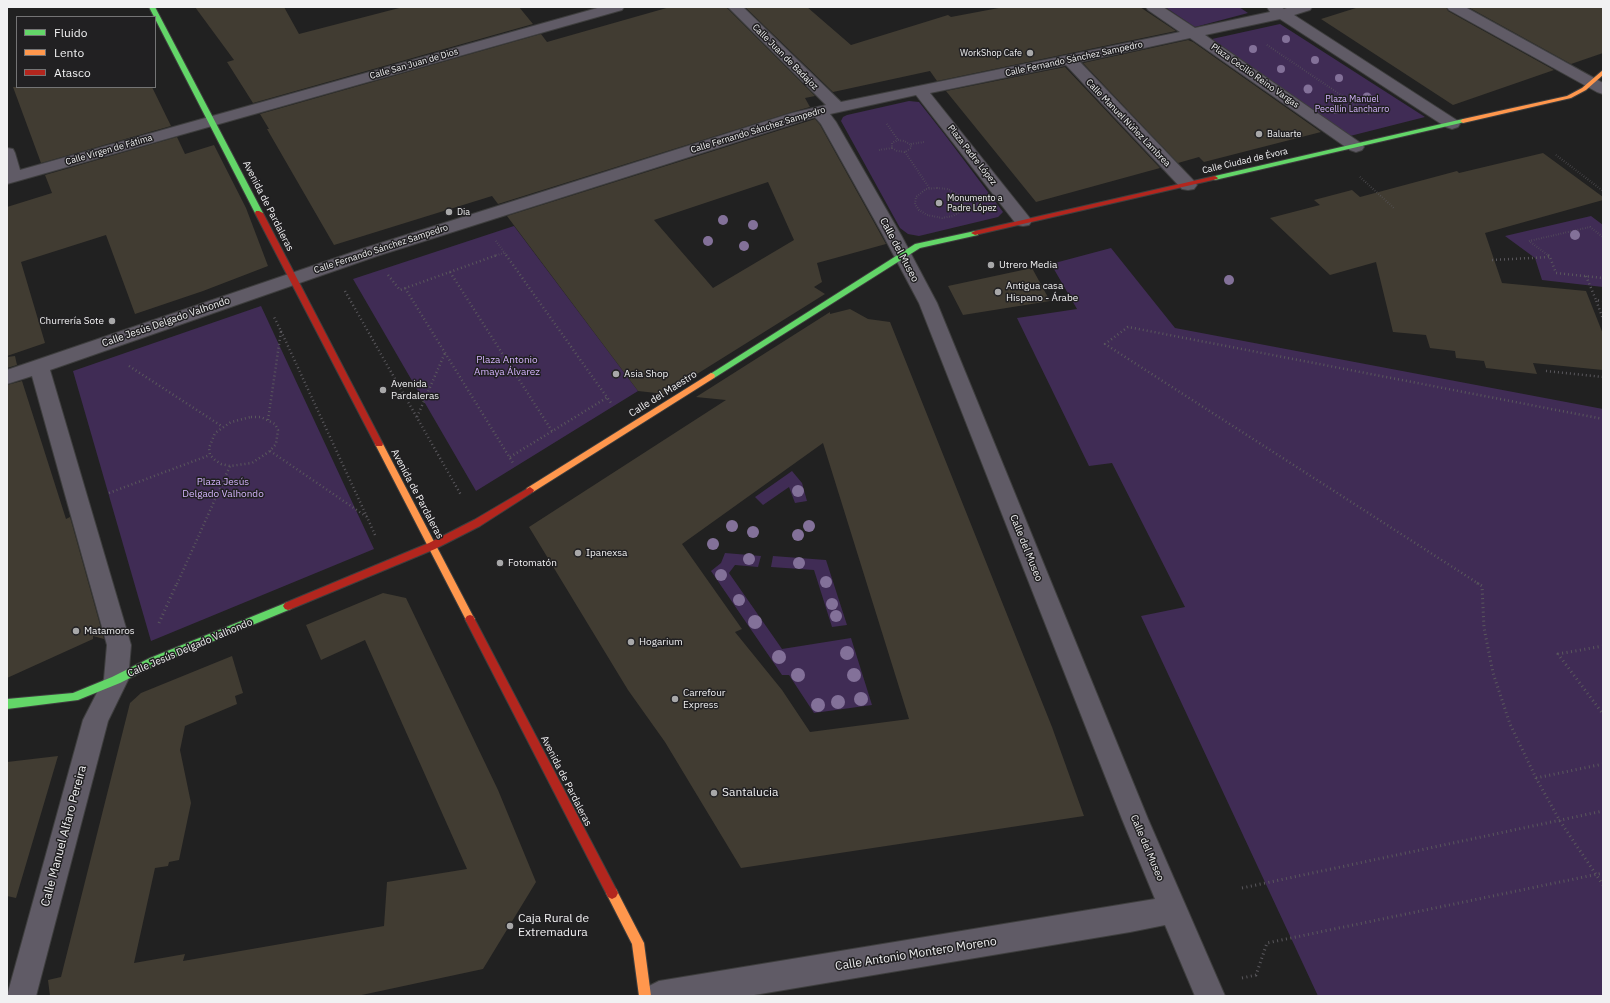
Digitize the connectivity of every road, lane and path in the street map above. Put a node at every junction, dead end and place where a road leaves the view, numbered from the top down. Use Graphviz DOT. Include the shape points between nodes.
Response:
graph roads {
  1 [pos="152,7"];
  2 [pos="617,7"];
  3 [pos="735,7"];
  4 [pos="1153,7"];
  5 [pos="1305,7"];
  6 [pos="1454,7"];
  7 [pos="1277,10"];
  8 [pos="1235,24"];
  9 [pos="1193,34"];
  10 [pos="1068,60"];
  11 [pos="1603,72"];
  12 [pos="1597,85"];
  13 [pos="920,90"];
  14 [pos="828,109"];
  15 [pos="211,121"];
  16 [pos="1452,124"];
  17 [pos="1401,136"];
  18 [pos="1356,147"];
  19 [pos="905,152"];
  20 [pos="7,153"];
  21 [pos="1556,155"];
  22 [pos="1360,177"];
  23 [pos="11,178"];
  24 [pos="1188,185"];
  25 [pos="930,189"];
  26 [pos="1603,191"];
  27 [pos="1395,209"];
  28 [pos="479,218"];
  29 [pos="1023,221"];
  30 [pos="1603,238"];
  31 [pos="504,253"];
  32 [pos="902,256"];
  33 [pos="1550,257"];
  34 [pos="1492,260"];
  35 [pos="331,265"];
  36 [pos="450,272"];
  37 [pos="1586,276"];
  38 [pos="293,278"];
  39 [pos="1603,278"];
  40 [pos="405,288"];
  41 [pos="261,290"];
  42 [pos="400,290"];
  43 [pos="1596,300"];
  44 [pos="1603,301"];
  45 [pos="1603,318"];
  46 [pos="281,331"];
  47 [pos="445,352"];
  48 [pos="124,362"];
  49 [pos="39,366"];
  50 [pos="1546,371"];
  51 [pos="7,377"];
  52 [pos="1603,377"];
  53 [pos="608,397"];
  54 [pos="418,417"];
  55 [pos="1603,419"];
  56 [pos="268,420"];
  57 [pos="223,427"];
  58 [pos="629,428"];
  59 [pos="552,431"];
  60 [pos="270,451"];
  61 [pos="210,455"];
  62 [pos="510,457"];
  63 [pos="230,466"];
  64 [pos="530,490"];
  65 [pos="109,494"];
  66 [pos="368,517"];
  67 [pos="477,523"];
  68 [pos="432,546"];
  69 [pos="388,565"];
  70 [pos="119,645"];
  71 [pos="1603,646"];
  72 [pos="116,680"];
  73 [pos="7,704"];
  74 [pos="1603,714"];
  75 [pos="1603,764"];
  76 [pos="1536,778"];
  77 [pos="1603,811"];
  78 [pos="1560,821"];
  79 [pos="1603,873"];
  80 [pos="1595,874"];
  81 [pos="1603,885"];
  82 [pos="1242,888"];
  83 [pos="1172,909"];
  84 [pos="1208,992"];
  85 [pos="21,996"];
  86 [pos="645,996"];
  87 [pos="659,996"];
  1 -- 15 [label="street, Avenida de Pardaleras"];
  2 -- 15 [label="street, Calle San Juan de Dios"];
  3 -- 14 [label="street, Calle Juan de Badajoz"];
  4 -- 9 [label="street, Plaza Cecilio Reino Vargas"];
  5 -- 7 [label="street, Calle Fernando Sánchez Sampedro"];
  6 -- 12 [label="street"];
  7 -- 8 [label="street, Calle Fernando Sánchez Sampedro"];
  7 -- 16 [label="street"];
  8 -- 9 [label="street, Calle Fernando Sánchez Sampedro"];
  8 -- 17 [label="path"];
  9 -- 10 [label="street, Calle Fernando Sánchez Sampedro"];
  9 -- 18 [label="street, Plaza Cecilio Reino Vargas"];
  10 -- 13 [label="street, Calle Fernando Sánchez Sampedro"];
  10 -- 24 [label="street, Calle Manuel Núñez Lambrea"];
  11 -- 12 [label="street, Calle Ciudad de Évora"];
  12 -- 16 [label="street, Calle Ciudad de Évora" via="1569,97"];
  13 -- 14 [label="street, Calle Fernando Sánchez Sampedro"];
  13 -- 29 [label="street, Plaza Padre López"];
  14 -- 28 [label="street, Calle Fernando Sánchez Sampedro" via="798,116"];
  14 -- 32 [label="street, Calle del Museo" via="828,122"];
  15 -- 23 [label="street, Calle Virgen de Fátima"];
  15 -- 38 [label="street, Avenida de Pardaleras"];
  16 -- 17 [label="street, Calle Ciudad de Évora"];
  17 -- 18 [label="street, Calle Ciudad de Évora"];
  18 -- 24 [label="street, Calle Ciudad de Évora"];
  19 -- 19 [label="path" via="894,150 891,145 898,140 908,142 911,148"];
  19 -- 25 [label="path"];
  20 -- 23 [label="street"];
  21 -- 26 [label="path"];
  22 -- 27 [label="path"];
  24 -- 29 [label="street, Calle Ciudad de Évora"];
  25 -- 25 [label="path" via="918,194 914,200 922,213 937,218 948,217 962,209 964,203 957,193 948,189"];
  28 -- 31 [label="path"];
  28 -- 35 [label="street, Calle Fernando Sánchez Sampedro"];
  29 -- 32 [label="street, Calle Ciudad de Évora" via="918,246"];
  30 -- 33 [label="path" via="1590,227 1529,241"];
  31 -- 36 [label="path"];
  31 -- 53 [label="path"];
  32 -- 58 [label="street, Calle del Maestro"];
  32 -- 83 [label="street, Calle del Museo" via="928,303"];
  33 -- 34 [label="path"];
  33 -- 37 [label="path" via="1556,273"];
  35 -- 38 [label="street, Calle Fernando Sánchez Sampedro"];
  35 -- 54 [label="path"];
  36 -- 40 [label="path"];
  36 -- 59 [label="path"];
  37 -- 39 [label="path"];
  37 -- 43 [label="path"];
  38 -- 41 [label="street, Calle Jesús Delgado Valhondo"];
  38 -- 68 [label="street, Avenida de Pardaleras"];
  40 -- 42 [label="path"];
  40 -- 47 [label="path"];
  41 -- 46 [label="path"];
  41 -- 49 [label="street, Calle Jesús Delgado Valhondo"];
  43 -- 44 [label="path"];
  43 -- 45 [label="path"];
  46 -- 56 [label="path"];
  46 -- 66 [label="path"];
  47 -- 54 [label="path"];
  47 -- 62 [label="path"];
  48 -- 57 [label="path"];
  49 -- 51 [label="street, Calle Jesús Delgado Valhondo"];
  49 -- 70 [label="street, Calle Jesús Delgado Valhondo"];
  50 -- 52 [label="path"];
  53 -- 58 [label="path"];
  53 -- 59 [label="path"];
  54 -- 67 [label="path"];
  55 -- 76 [label="path" via="1128,327 1105,344 1482,586 1484,628 1493,673 1510,724"];
  56 -- 57 [label="path" via="251,417"];
  56 -- 60 [label="path" via="278,430 276,444"];
  57 -- 61 [label="path" via="211,440"];
  58 -- 64 [label="street, Calle del Maestro"];
  59 -- 62 [label="path"];
  60 -- 63 [label="path" via="252,463"];
  60 -- 66 [label="path"];
  61 -- 63 [label="path" via="221,464"];
  61 -- 65 [label="path"];
  62 -- 64 [label="path"];
  63 -- 70 [label="path" via="156,629"];
  64 -- 67 [label="street, Calle del Maestro"];
  66 -- 69 [label="path"];
  67 -- 68 [label="street, Calle del Maestro"];
  68 -- 69 [label="street, Calle Jesús Delgado Valhondo"];
  68 -- 86 [label="street, Avenida de Pardaleras" via="638,943"];
  69 -- 72 [label="street, Calle Jesús Delgado Valhondo" via="154,661"];
  70 -- 72 [label="street, Calle Jesús Delgado Valhondo"];
  71 -- 74 [label="path" via="1558,654"];
  72 -- 73 [label="street" via="74,697"];
  72 -- 85 [label="street, Calle Manuel Alfaro Pereira" via="96,720"];
  75 -- 76 [label="path"];
  76 -- 78 [label="path"];
  77 -- 78 [label="path"];
  78 -- 80 [label="path"];
  78 -- 82 [label="path"];
  79 -- 80 [label="path"];
  80 -- 81 [label="path"];
  80 -- 84 [label="path" via="1267,943 1256,975"];
  83 -- 84 [label="street, Calle del Museo"];
  83 -- 87 [label="street, Calle Antonio Montero Moreno"];
}
